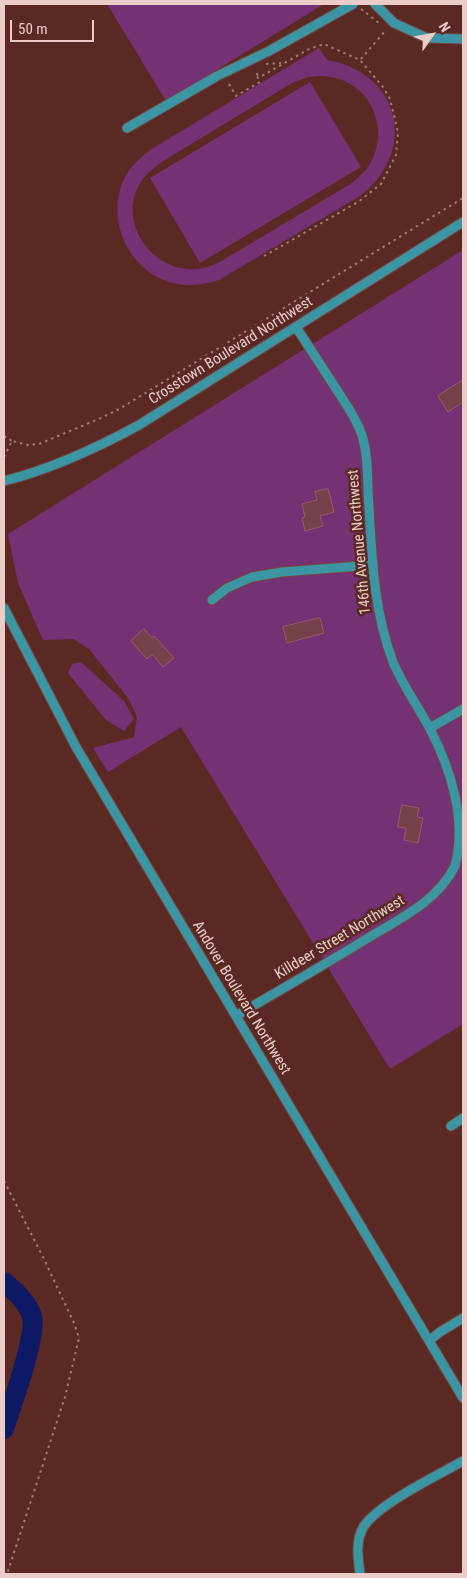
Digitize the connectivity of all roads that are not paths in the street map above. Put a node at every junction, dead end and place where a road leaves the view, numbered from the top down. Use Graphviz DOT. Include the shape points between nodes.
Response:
graph roads {
  1 [pos="353,4"];
  2 [pos="375,4"];
  3 [pos="463,39"];
  4 [pos="127,128"];
  5 [pos="463,222"];
  6 [pos="296,326"];
  7 [pos="4,481"];
  8 [pos="373,565"];
  9 [pos="212,600"];
  10 [pos="4,608"];
  11 [pos="463,709"];
  12 [pos="430,728"];
  13 [pos="450,875"];
  14 [pos="236,1016"];
  15 [pos="463,1118"];
  16 [pos="451,1126"];
  17 [pos="463,1318"];
  18 [pos="430,1340"];
  19 [pos="463,1398"];
  20 [pos="463,1461"];
  21 [pos="360,1574"];
  1 -- 4 [label="street"];
  2 -- 3 [label="street" via="394,23 427,38"];
  5 -- 6 [label="street, Crosstown Boulevard Northwest"];
  6 -- 7 [label="street, Crosstown Boulevard Northwest" via="139,425 61,463"];
  6 -- 8 [label="street, 146th Avenue Northwest" via="354,416 362,436 368,466"];
  8 -- 9 [label="street" via="252,577 227,588"];
  8 -- 12 [label="street, 146th Avenue Northwest" via="380,620 394,664"];
  10 -- 14 [label="street, Andover Boulevard Northwest" via="76,747"];
  11 -- 12 [label="street"];
  12 -- 13 [label="street, 146th Avenue Northwest" via="462,807 461,846"];
  13 -- 14 [label="street, Killdeer Street Northwest" via="440,889 416,908"];
  14 -- 18 [label="street, Andover Boulevard Northwest"];
  15 -- 16 [label="street"];
  17 -- 18 [label="street"];
  18 -- 19 [label="street, Andover Boulevard Northwest"];
  20 -- 21 [label="street" via="375,1514 360,1538 357,1555"];
}
